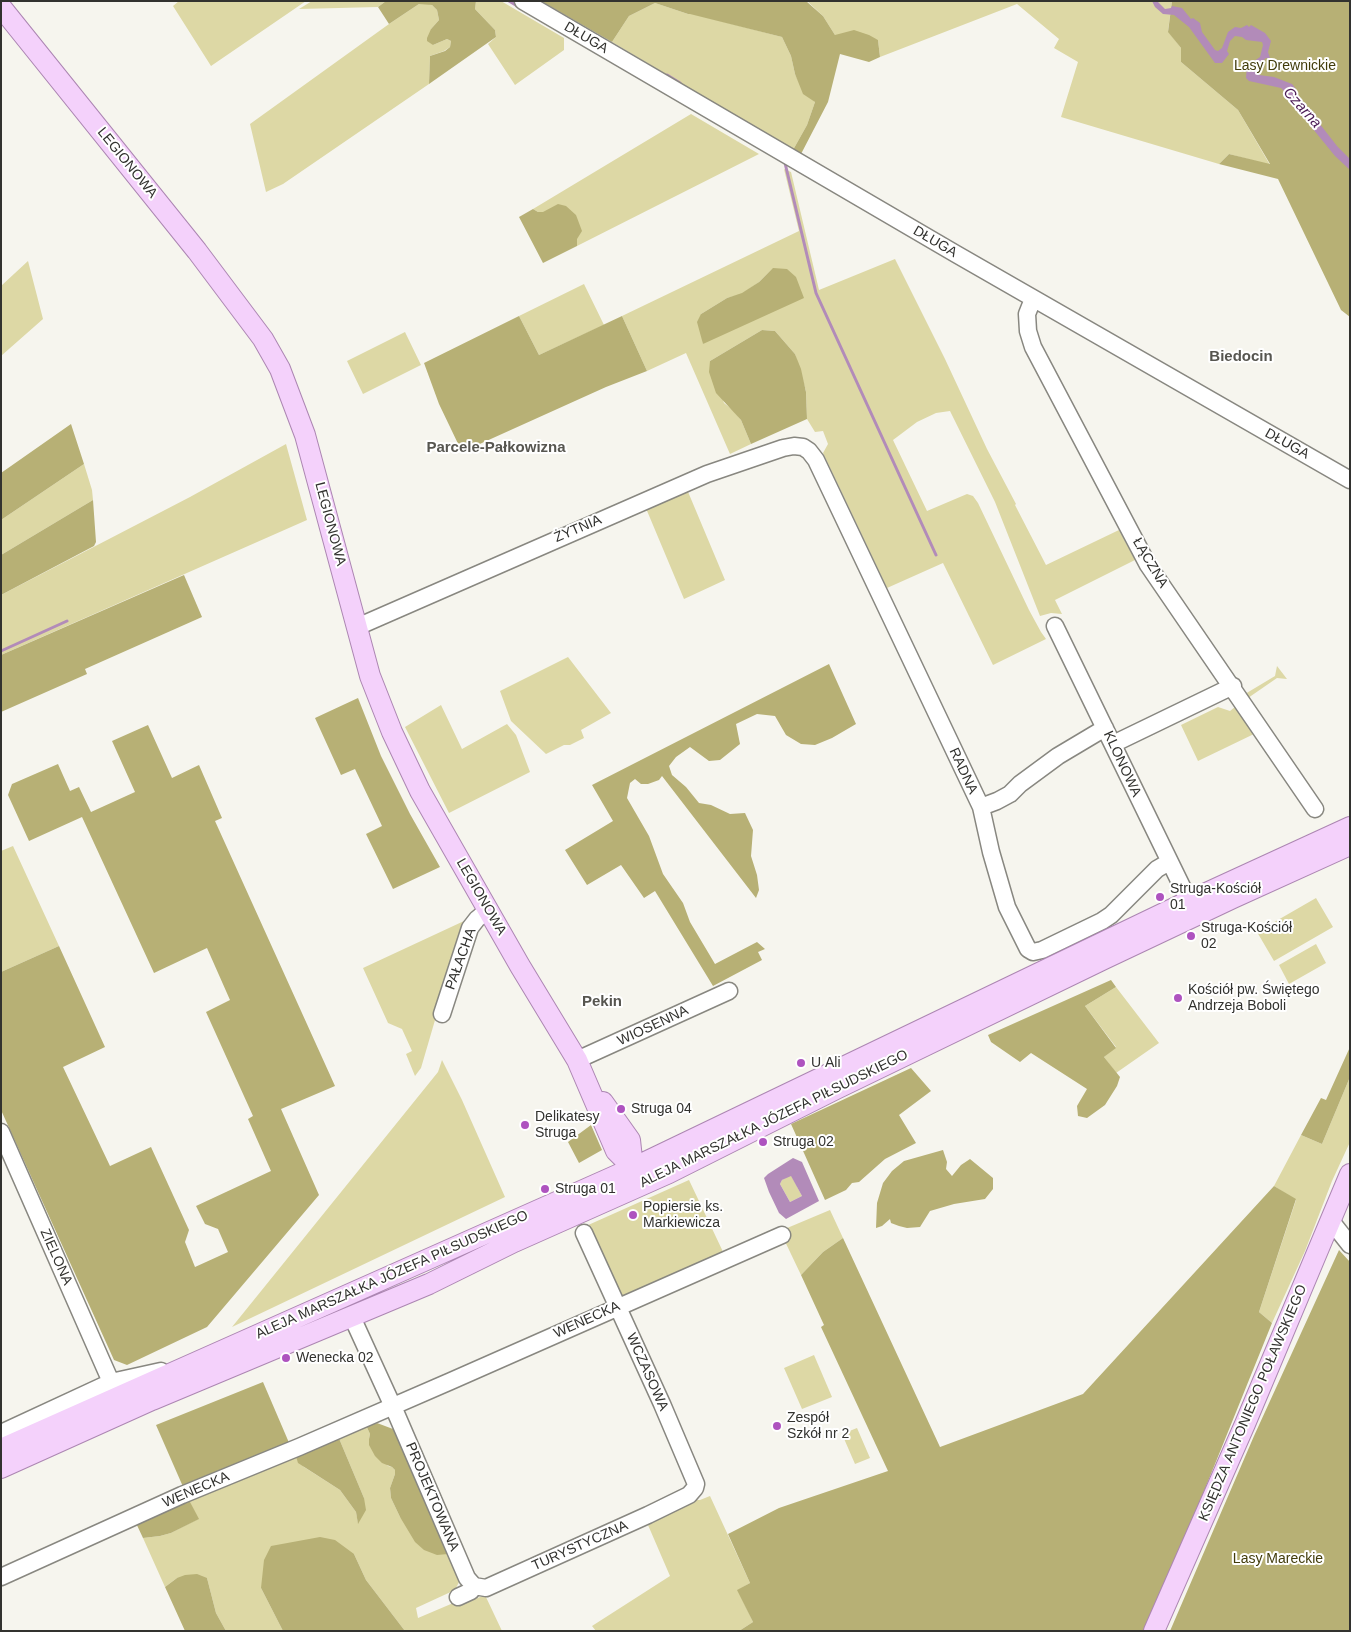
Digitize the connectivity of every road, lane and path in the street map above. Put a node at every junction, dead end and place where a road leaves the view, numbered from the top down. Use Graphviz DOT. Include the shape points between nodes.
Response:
graph roads {
  1 [pos="523,1"];
  2 [pos="1,7"];
  3 [pos="1033,298"];
  4 [pos="803,447"];
  5 [pos="1350,480"];
  6 [pos="357,626"];
  7 [pos="1055,626"];
  8 [pos="1232,686"];
  9 [pos="1105,728"];
  10 [pos="1112,744"];
  11 [pos="981,807"];
  12 [pos="1315,809"];
  13 [pos="1350,827"];
  14 [pos="1350,845"];
  15 [pos="1169,862"];
  16 [pos="1189,901"];
  17 [pos="488,910"];
  18 [pos="728,991"];
  19 [pos="442,1014"];
  20 [pos="577,1060"];
  21 [pos="1,1132"];
  22 [pos="1350,1174"];
  23 [pos="637,1177"];
  24 [pos="1345,1189"];
  25 [pos="1331,1221"];
  26 [pos="584,1233"];
  27 [pos="782,1235"];
  28 [pos="1350,1245"];
  29 [pos="618,1307"];
  30 [pos="352,1317"];
  31 [pos="190,1365"];
  32 [pos="111,1382"];
  33 [pos="393,1406"];
  34 [pos="1,1433"];
  35 [pos="1,1449"];
  36 [pos="1,1468"];
  37 [pos="696,1484"];
  38 [pos="1,1577"];
  39 [pos="474,1586"];
  40 [pos="458,1597"];
  41 [pos="1154,1631"];
  1 -- 3 [label="street, DŁUGA"];
  2 -- 6 [label="main road, LEGIONOWA" via="197,251 263,339 280,369 305,435"];
  3 -- 5 [label="street, DŁUGA"];
  3 -- 8 [label="street, ŁĄCZNA" via="1028,314 1028,331 1042,367 1148,565"];
  4 -- 6 [label="street, ŻYTNIA" via="783,448 707,474"];
  4 -- 11 [label="street, RADNA" via="816,460"];
  6 -- 17 [label="main road, LEGIONOWA" via="370,676 392,732 420,791"];
  7 -- 9 [label="street, KLONOWA"];
  8 -- 10 [label="street"];
  8 -- 12 [label="street, ŁĄCZNA"];
  9 -- 10 [label="street, KLONOWA"];
  9 -- 11 [label="street" via="1058,756 1010,794"];
  10 -- 15 [label="street, KLONOWA"];
  11 -- 15 [label="street, RADNA" via="1007,907 1028,949 1033,952 1106,918 1156,869"];
  13 -- 16 [label="main road, ALEJA MARSZAŁKA JÓZEFA PIŁSUDSKIEGO"];
  14 -- 23 [label="main road, ALEJA MARSZAŁKA JÓZEFA PIŁSUDSKIEGO"];
  15 -- 16 [label="street, KLONOWA"];
  16 -- 23 [label="main road, ALEJA MARSZAŁKA JÓZEFA PIŁSUDSKIEGO"];
  17 -- 19 [label="street, PAŁACHA" via="470,928"];
  17 -- 20 [label="main road, LEGIONOWA"];
  18 -- 20 [label="street, WIOSENNA"];
  20 -- 23 [label="main road, LEGIONOWA" via="588,1084 630,1140"];
  21 -- 32 [label="street, ZIELONA"];
  22 -- 24 [label="main road, KSIĘDZA ANTONIEGO POŁAWSKIEGO"];
  23 -- 30 [label="main road, ALEJA MARSZAŁKA JÓZEFA PIŁSUDSKIEGO" via="429,1284"];
  23 -- 31 [label="main road, ALEJA MARSZAŁKA JÓZEFA PIŁSUDSKIEGO"];
  24 -- 25 [label="main road, KSIĘDZA ANTONIEGO POŁAWSKIEGO"];
  25 -- 28 [label="street"];
  25 -- 41 [label="main road, KSIĘDZA ANTONIEGO POŁAWSKIEGO"];
  26 -- 29 [label="street, WCZASOWA"];
  27 -- 29 [label="street, WENECKA"];
  29 -- 33 [label="street, WENECKA"];
  29 -- 37 [label="street, WCZASOWA"];
  30 -- 33 [label="street"];
  30 -- 36 [label="main road, ALEJA MARSZAŁKA JÓZEFA PIŁSUDSKIEGO" via="152,1400"];
  31 -- 32 [label="street"];
  31 -- 35 [label="main road, ALEJA MARSZAŁKA JÓZEFA PIŁSUDSKIEGO"];
  32 -- 34 [label="street"];
  33 -- 38 [label="street, WENECKA" via="182,1495"];
  33 -- 39 [label="street, PROJEKTOWANA" via="467,1578"];
  37 -- 39 [label="street, TURYSTYCZNA" via="689,1495 648,1516 486,1588"];
  39 -- 40 [label="street, TURYSTYCZNA"];
}
